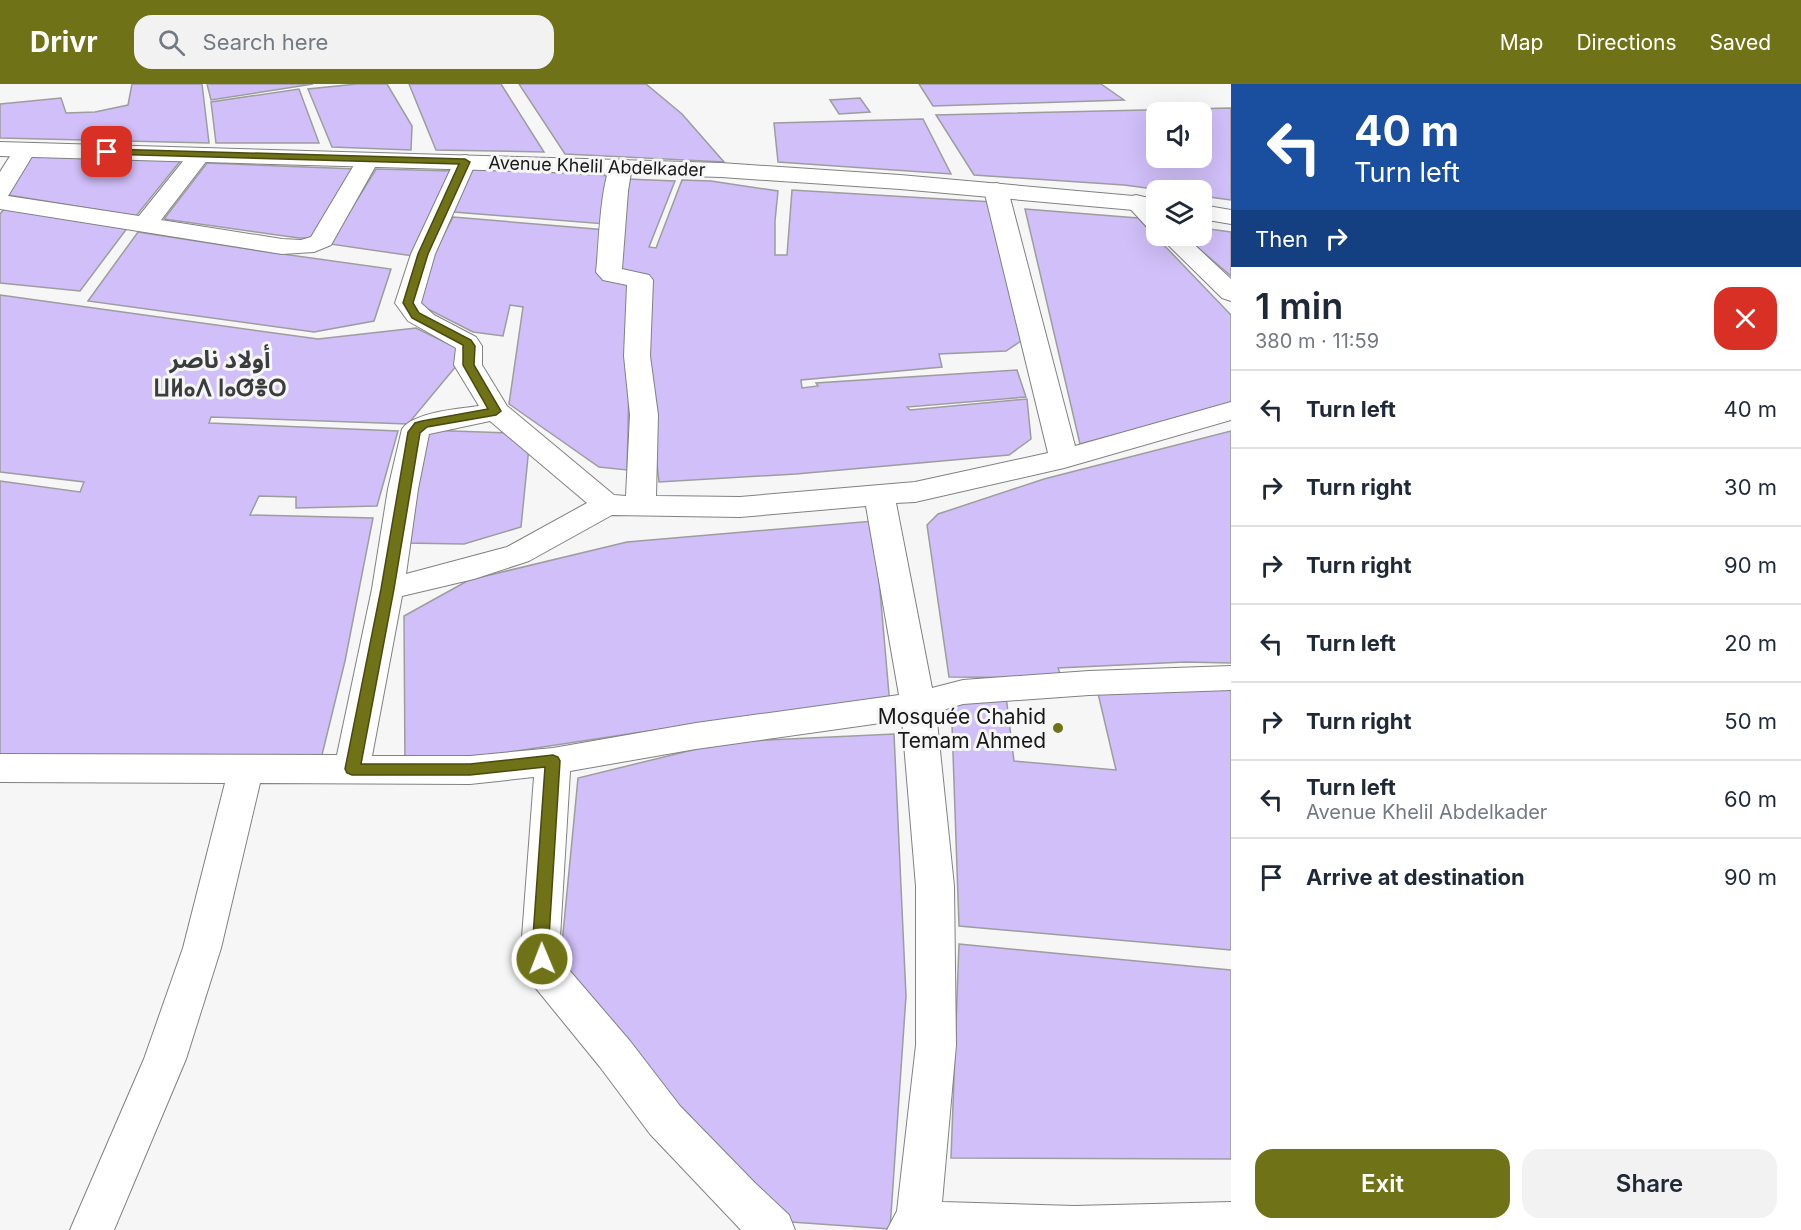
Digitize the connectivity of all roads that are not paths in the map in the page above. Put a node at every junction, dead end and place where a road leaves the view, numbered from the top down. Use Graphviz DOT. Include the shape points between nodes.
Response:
graph roads {
  1 [pos="0,149"];
  2 [pos="25,150"];
  3 [pos="200,155"];
  4 [pos="368,160"];
  5 [pos="465,162"];
  6 [pos="621,166"];
  7 [pos="996,190"];
  8 [pos="0,191"];
  9 [pos="0,202"];
  10 [pos="1146,204"];
  11 [pos="1212,214"];
  12 [pos="1231,217"];
  13 [pos="145,224"];
  14 [pos="1182,246"];
  15 [pos="1231,293"];
  16 [pos="496,411"];
  17 [pos="1231,411"];
  18 [pos="1064,459"];
  19 [pos="879,494"];
  20 [pos="607,505"];
  21 [pos="641,505"];
  22 [pos="388,589"];
  23 [pos="1231,678"];
  24 [pos="918,705"];
  25 [pos="553,761"];
  26 [pos="0,768"];
  27 [pos="246,769"];
  28 [pos="352,769"];
  29 [pos="1231,1224"];
  30 [pos="914,1226"];
  31 [pos="1174,1228"];
  32 [pos="92,1230"];
  33 [pos="773,1230"];
  1 -- 2 [label="street, Avenue Khelil Abdelkader"];
  2 -- 3 [label="street, Avenue Khelil Abdelkader"];
  2 -- 8 [label="street"];
  3 -- 4 [label="street, Avenue Khelil Abdelkader"];
  3 -- 13 [label="street"];
  4 -- 5 [label="street, Avenue Khelil Abdelkader"];
  4 -- 13 [label="street" via="325,237 316,245 279,246"];
  5 -- 6 [label="street, Avenue Khelil Abdelkader"];
  5 -- 16 [label="street" via="423,254 408,303 415,315 467,343 468,365"];
  6 -- 7 [label="street, Avenue Khelil Abdelkader"];
  6 -- 21 [label="street" via="609,272 640,280 637,356 644,415"];
  7 -- 10 [label="street, Avenue Khelil Abdelkader"];
  7 -- 18 [label="street"];
  9 -- 13 [label="street"];
  11 -- 12 [label="street"];
  14 -- 15 [label="street"];
  16 -- 20 [label="street"];
  16 -- 22 [label="street" via="426,423 416,429"];
  17 -- 18 [label="street"];
  18 -- 19 [label="street" via="915,492"];
  19 -- 21 [label="street" via="740,507"];
  19 -- 24 [label="street"];
  20 -- 21 [label="street"];
  20 -- 22 [label="street" via="518,554"];
  22 -- 28 [label="street"];
  23 -- 24 [label="street" via="1089,682 963,692"];
  24 -- 25 [label="street" via="696,736"];
  24 -- 30 [label="street" via="935,886 936,1045"];
  25 -- 28 [label="street" via="470,770"];
  25 -- 33 [label="street" via="541,937 542,959 548,974 665,1120"];
  26 -- 27 [label="street"];
  27 -- 28 [label="street"];
  27 -- 32 [label="street" via="202,948 172,1037"];
  29 -- 31 [label="street"];
  30 -- 31 [label="street"];
}
